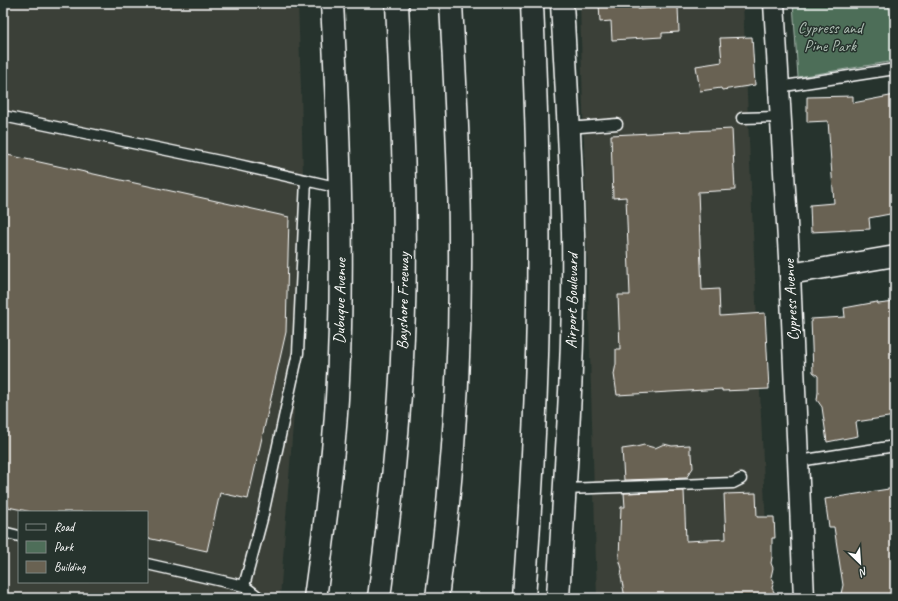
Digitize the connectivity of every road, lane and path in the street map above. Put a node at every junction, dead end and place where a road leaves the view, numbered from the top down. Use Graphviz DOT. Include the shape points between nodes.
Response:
graph roads {
  1 [pos="332,3"];
  2 [pos="397,3"];
  3 [pos="451,3"];
  4 [pos="532,3"];
  5 [pos="562,3"];
  6 [pos="774,3"];
  7 [pos="895,69"];
  8 [pos="778,87"];
  9 [pos="3,116"];
  10 [pos="780,117"];
  11 [pos="742,118"];
  12 [pos="617,124"];
  13 [pos="568,128"];
  14 [pos="306,180"];
  15 [pos="340,188"];
  16 [pos="895,256"];
  17 [pos="790,274"];
  18 [pos="895,446"];
  19 [pos="799,461"];
  20 [pos="741,479"];
  21 [pos="565,489"];
  22 [pos="3,532"];
  23 [pos="18,536"];
  24 [pos="148,564"];
  25 [pos="244,586"];
  26 [pos="260,598"];
  27 [pos="315,598"];
  28 [pos="378,598"];
  29 [pos="437,598"];
  30 [pos="524,598"];
  31 [pos="558,598"];
  32 [pos="804,598"];
  1 -- 15 [label="main road, Dubuque Avenue"];
  2 -- 28 [label="main road, Bayshore Freeway" via="404,235 403,336 398,426"];
  3 -- 29 [label="main road" via="458,154 459,340 447,528"];
  4 -- 30 [label="main road, Airport Boulevard" via="538,160 538,299 534,447"];
  5 -- 13 [label="main road, Airport Boulevard"];
  6 -- 8 [label="street, Cypress Avenue"];
  7 -- 8 [label="lane"];
  8 -- 10 [label="street, Cypress Avenue"];
  9 -- 14 [label="lane"];
  10 -- 11 [label="lane"];
  10 -- 17 [label="street, Cypress Avenue"];
  12 -- 13 [label="lane"];
  13 -- 21 [label="main road, Airport Boulevard" via="573,299"];
  14 -- 15 [label="lane"];
  14 -- 25 [label="lane" via="298,353 262,519"];
  15 -- 27 [label="main road, Dubuque Avenue" via="341,286 337,400"];
  16 -- 17 [label="street"];
  17 -- 19 [label="street, Cypress Avenue"];
  18 -- 19 [label="lane"];
  19 -- 32 [label="street, Cypress Avenue"];
  20 -- 21 [label="lane" via="733,483"];
  21 -- 31 [label="main road, Airport Boulevard"];
  22 -- 23 [label="lane"];
  24 -- 25 [label="lane"];
  25 -- 26 [label="lane"];
}
